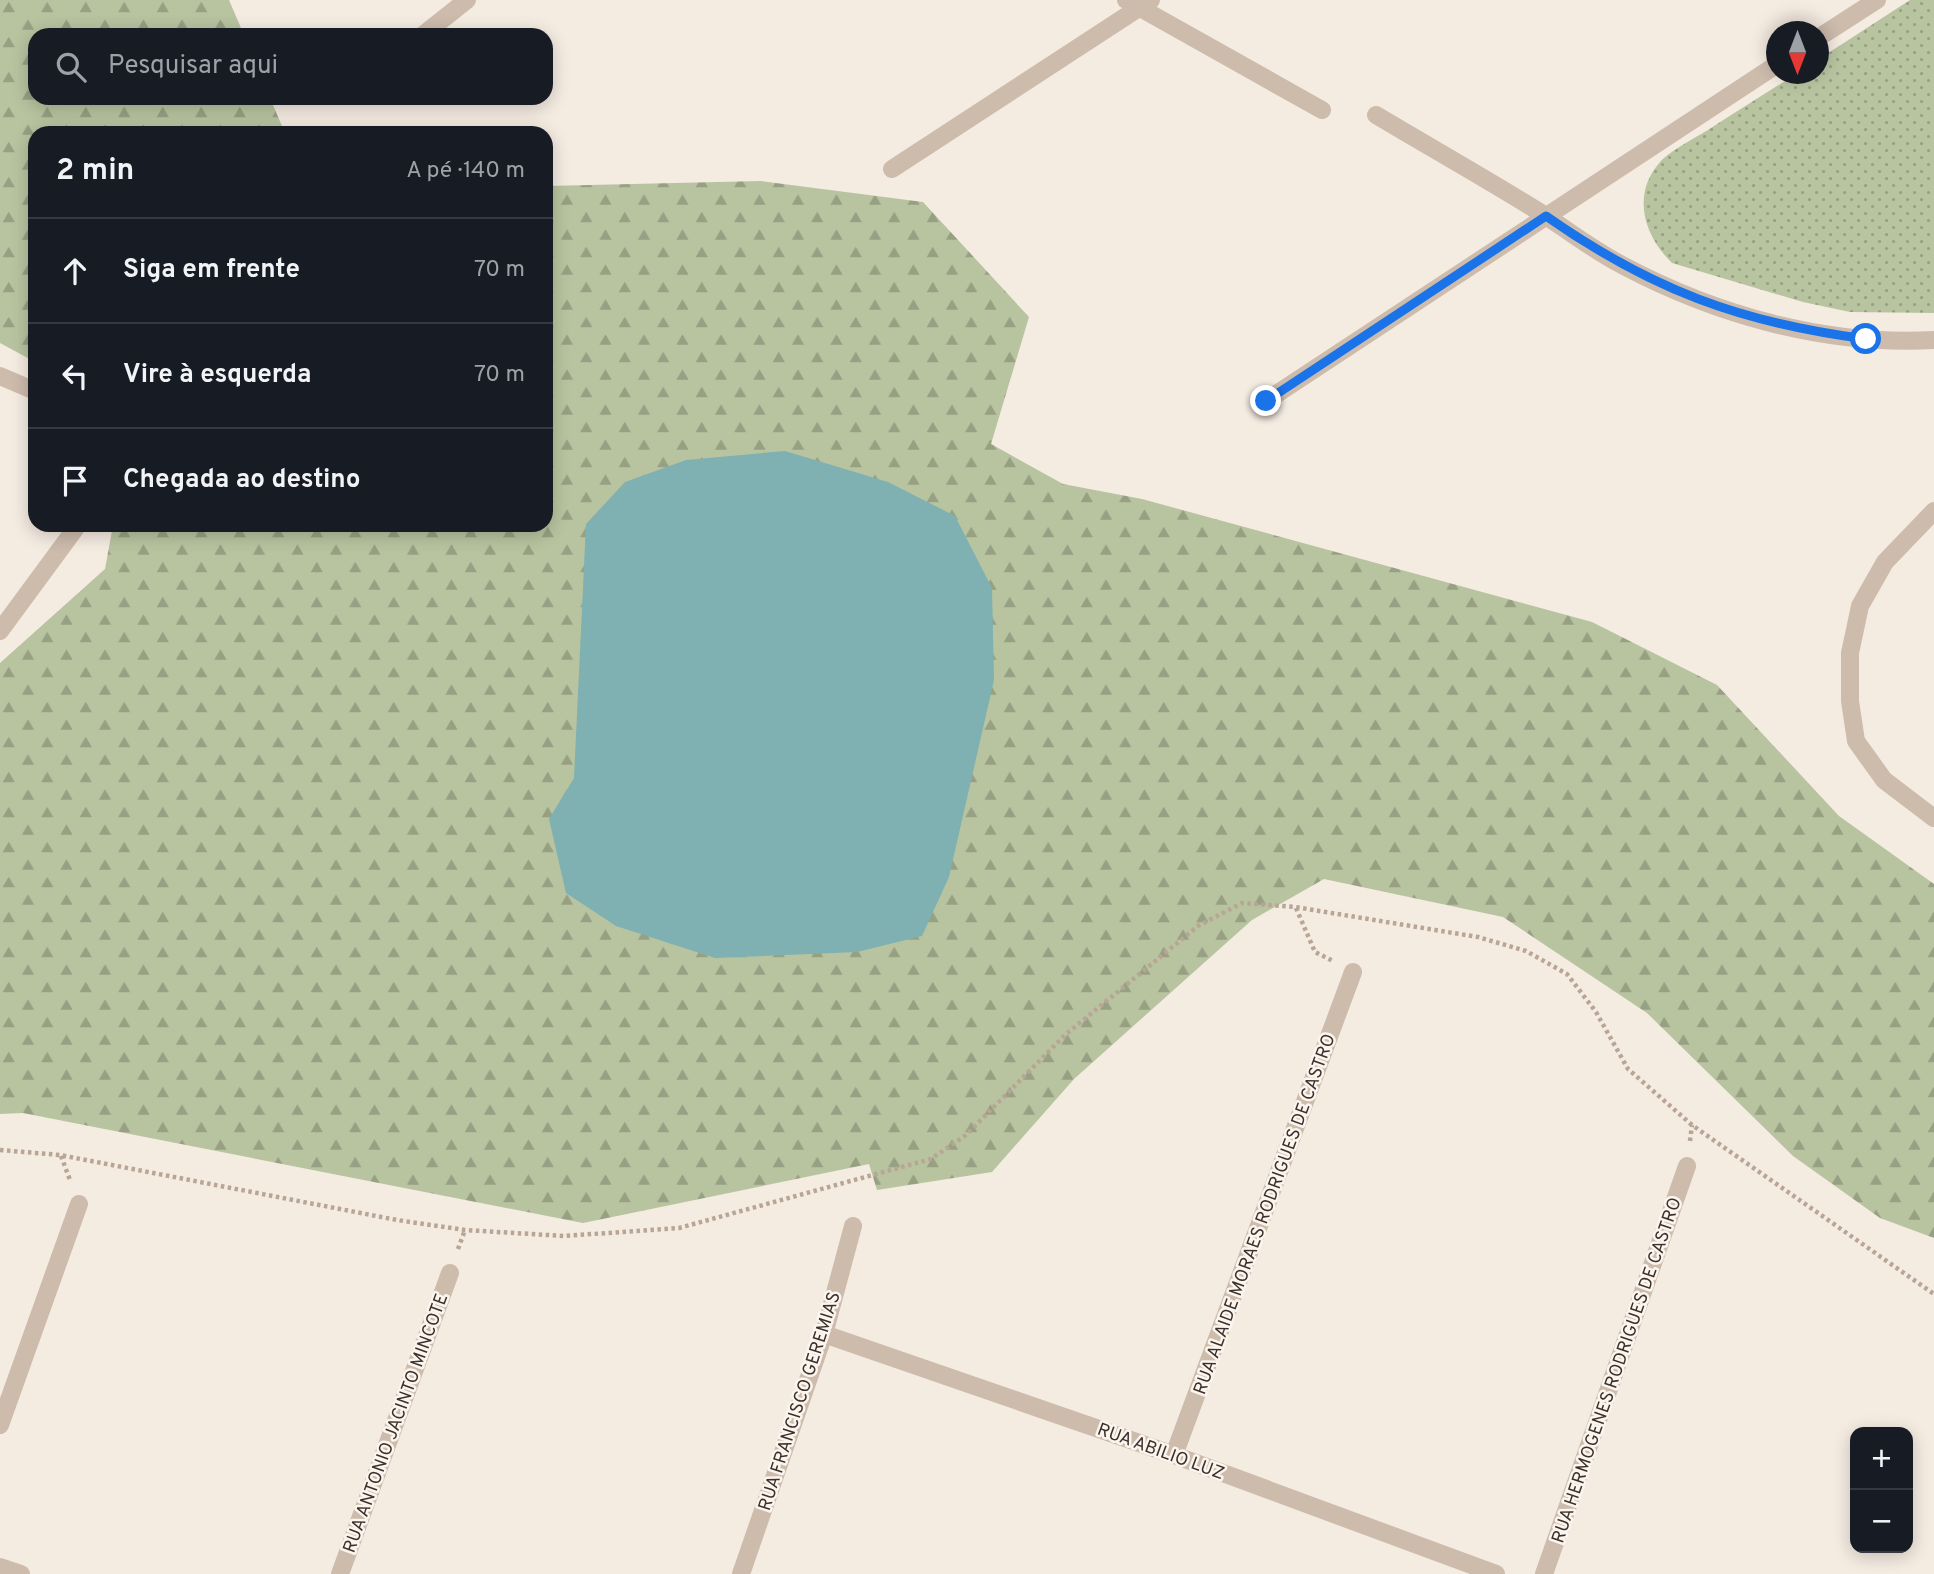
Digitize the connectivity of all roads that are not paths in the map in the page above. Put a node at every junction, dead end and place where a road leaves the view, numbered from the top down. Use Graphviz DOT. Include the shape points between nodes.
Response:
graph roads {
  1 [pos="467,0"];
  2 [pos="1877,0"];
  3 [pos="1138,3"];
  4 [pos="432,28"];
  5 [pos="1829,31"];
  6 [pos="1766,72"];
  7 [pos="1322,110"];
  8 [pos="1376,115"];
  9 [pos="892,169"];
  10 [pos="1546,216"];
  11 [pos="1934,340"];
  12 [pos="0,376"];
  13 [pos="28,388"];
  14 [pos="1266,401"];
  15 [pos="1934,512"];
  16 [pos="73,532"];
  17 [pos="0,631"];
  18 [pos="1934,818"];
  19 [pos="1353,972"];
  20 [pos="1687,1166"];
  21 [pos="79,1204"];
  22 [pos="853,1226"];
  23 [pos="450,1273"];
  24 [pos="824,1334"];
  25 [pos="0,1425"];
  26 [pos="1174,1455"];
  27 [pos="0,1567"];
  28 [pos="21,1574"];
  29 [pos="340,1574"];
  30 [pos="741,1574"];
  31 [pos="1496,1574"];
  32 [pos="1544,1574"];
  1 -- 4 [label="street"];
  2 -- 5 [label="street"];
  3 -- 7 [label="street"];
  3 -- 9 [label="street"];
  6 -- 10 [label="street"];
  8 -- 10 [label="street"];
  10 -- 11 [label="street" via="1620,264 1700,302 1810,331 1866,339"];
  10 -- 14 [label="street"];
  12 -- 13 [label="street"];
  15 -- 18 [label="street" via="1885,562 1860,606 1850,653 1856,741 1884,780"];
  16 -- 17 [label="street"];
  19 -- 26 [label="street, RUA ALAIDE MORAES RODRIGUES DE CASTRO"];
  20 -- 32 [label="street, RUA HERMOGENES RODRIGUES DE CASTRO"];
  21 -- 25 [label="street"];
  22 -- 24 [label="street, RUA FRANCISCO GEREMIAS"];
  23 -- 29 [label="street, RUA ANTONIO JACINTO MINCOTE"];
  24 -- 26 [label="street, RUA ABILIO LUZ"];
  24 -- 30 [label="street, RUA FRANCISCO GEREMIAS"];
  26 -- 31 [label="street, RUA ABILIO LUZ"];
  27 -- 28 [label="street"];
}
